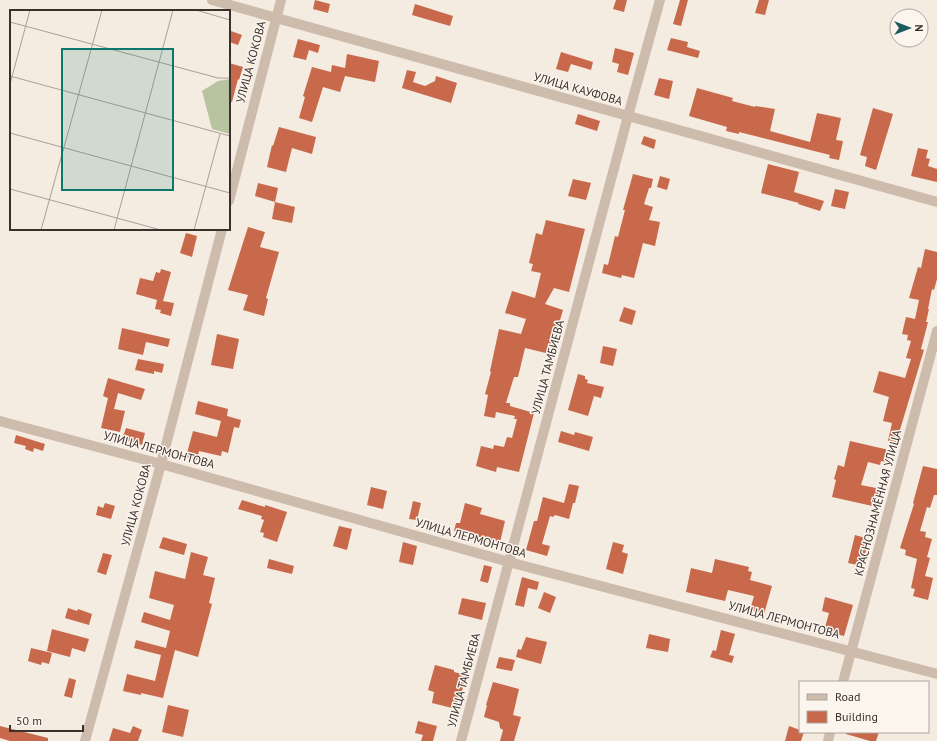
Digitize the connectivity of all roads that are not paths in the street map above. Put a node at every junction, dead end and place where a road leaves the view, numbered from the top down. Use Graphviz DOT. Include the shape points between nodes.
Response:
graph roads {
  1 [pos="212,0"];
  2 [pos="281,0"];
  3 [pos="660,0"];
  4 [pos="276,18"];
  5 [pos="628,116"];
  6 [pos="230,197"];
  7 [pos="937,202"];
  8 [pos="222,230"];
  9 [pos="937,332"];
  10 [pos="0,421"];
  11 [pos="161,464"];
  12 [pos="509,562"];
  13 [pos="852,651"];
  14 [pos="937,674"];
  15 [pos="844,681"];
  16 [pos="85,741"];
  17 [pos="461,741"];
  1 -- 4 [label="street, УЛИЦА КАУФОВА"];
  2 -- 4 [label="street, УЛИЦА КОКОВА"];
  3 -- 5 [label="street, УЛИЦА ТАМБИЕВА"];
  4 -- 5 [label="street, УЛИЦА КАУФОВА"];
  4 -- 6 [label="street, УЛИЦА КОКОВА"];
  5 -- 7 [label="street, УЛИЦА КАУФОВА"];
  5 -- 12 [label="street, УЛИЦА ТАМБИЕВА"];
  8 -- 11 [label="street, УЛИЦА КОКОВА"];
  9 -- 13 [label="street, КРАСНОЗНАМЁННАЯ УЛИЦА"];
  10 -- 11 [label="street, УЛИЦА ЛЕРМОНТОВА"];
  11 -- 12 [label="street, УЛИЦА ЛЕРМОНТОВА"];
  11 -- 16 [label="street, УЛИЦА КОКОВА"];
  12 -- 13 [label="street, УЛИЦА ЛЕРМОНТОВА"];
  12 -- 17 [label="street, УЛИЦА ТАМБИЕВА"];
  13 -- 14 [label="street, УЛИЦА ЛЕРМОНТОВА"];
  13 -- 15 [label="street, КРАСНОЗНАМЁННАЯ УЛИЦА"];
}
